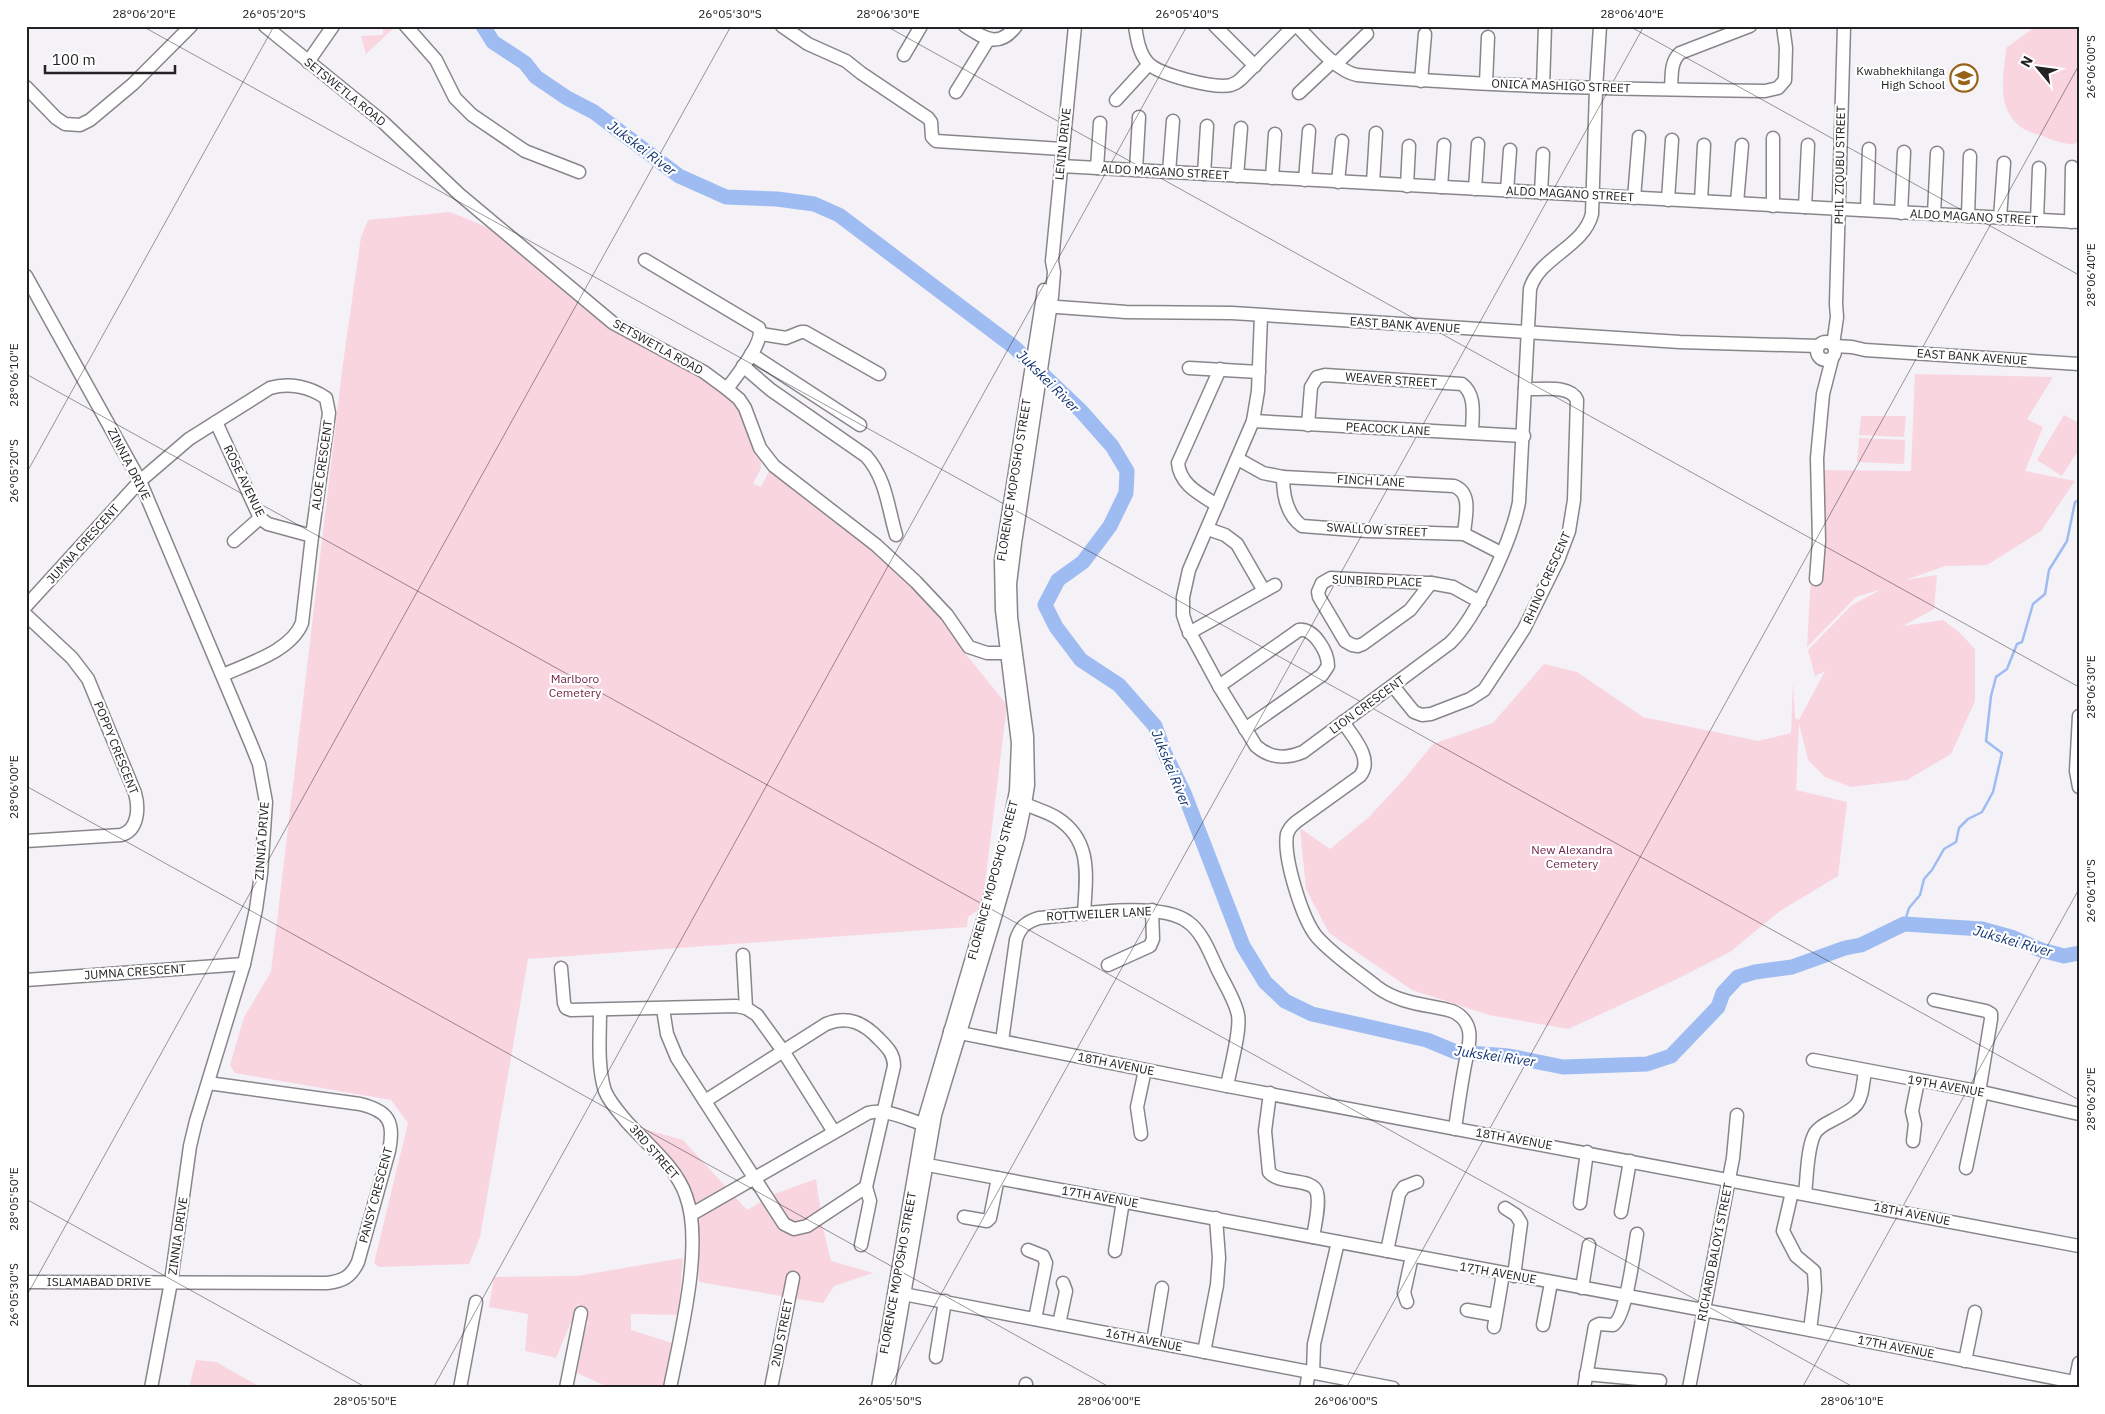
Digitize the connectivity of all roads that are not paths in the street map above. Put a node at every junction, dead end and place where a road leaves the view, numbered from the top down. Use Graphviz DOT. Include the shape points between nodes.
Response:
graph roads {
  1 [pos="191,26"];
  2 [pos="265,26"];
  3 [pos="333,26"];
  4 [pos="406,26"];
  5 [pos="782,26"];
  6 [pos="921,26"];
  7 [pos="965,26"];
  8 [pos="1016,26"];
  9 [pos="1075,26"];
  10 [pos="1135,26"];
  11 [pos="1215,26"];
  12 [pos="1296,26"];
  13 [pos="1545,26"];
  14 [pos="1600,26"];
  15 [pos="1750,26"];
  16 [pos="1783,26"];
  17 [pos="1844,26"];
  18 [pos="1367,34"];
  19 [pos="1424,34"];
  20 [pos="1488,37"];
  21 [pos="988,40"];
  22 [pos="904,55"];
  23 [pos="308,62"];
  24 [pos="1334,62"];
  25 [pos="1149,64"];
  26 [pos="1255,66"];
  27 [pos="1421,81"];
  28 [pos="1486,83"];
  29 [pos="1542,86"];
  30 [pos="26,88"];
  31 [pos="1596,89"];
  32 [pos="1671,89"];
  33 [pos="956,92"];
  34 [pos="1299,93"];
  35 [pos="1116,100"];
  36 [pos="1139,117"];
  37 [pos="1173,121"];
  38 [pos="1100,123"];
  39 [pos="1207,126"];
  40 [pos="1241,128"];
  41 [pos="1309,131"];
  42 [pos="1376,133"];
  43 [pos="1275,134"];
  44 [pos="1640,137"];
  45 [pos="1773,138"];
  46 [pos="1672,140"];
  47 [pos="1342,141"];
  48 [pos="1478,144"];
  49 [pos="1444,145"];
  50 [pos="1742,145"];
  51 [pos="1808,145"];
  52 [pos="1409,146"];
  53 [pos="1704,146"];
  54 [pos="1062,149"];
  55 [pos="1869,149"];
  56 [pos="1510,150"];
  57 [pos="1904,152"];
  58 [pos="1936,153"];
  59 [pos="1543,154"];
  60 [pos="1970,156"];
  61 [pos="2004,164"];
  62 [pos="1061,166"];
  63 [pos="2072,167"];
  64 [pos="1097,168"];
  65 [pos="2039,168"];
  66 [pos="1136,170"];
  67 [pos="579,172"];
  68 [pos="1169,172"];
  69 [pos="1204,174"];
  70 [pos="1237,176"];
  71 [pos="1272,178"];
  72 [pos="1304,180"];
  73 [pos="1338,182"];
  74 [pos="1373,183"];
  75 [pos="1407,186"];
  76 [pos="1441,187"];
  77 [pos="1474,189"];
  78 [pos="1507,191"];
  79 [pos="1541,193"];
  80 [pos="1593,195"];
  81 [pos="1634,198"];
  82 [pos="1668,200"];
  83 [pos="1701,201"];
  84 [pos="1736,203"];
  85 [pos="1773,206"];
  86 [pos="1805,207"];
  87 [pos="1839,209"];
  88 [pos="1867,210"];
  89 [pos="1901,213"];
  90 [pos="1934,214"];
  91 [pos="1968,216"];
  92 [pos="2000,218"];
  93 [pos="2037,220"];
  94 [pos="2075,222"];
  95 [pos="645,260"];
  96 [pos="26,276"];
  97 [pos="1046,306"];
  98 [pos="1261,316"];
  99 [pos="1042,328"];
  100 [pos="1528,333"];
  101 [pos="761,334"];
  102 [pos="1827,351"];
  103 [pos="751,354"];
  104 [pos="2079,364"];
  105 [pos="743,366"];
  106 [pos="1189,368"];
  107 [pos="1220,369"];
  108 [pos="1259,372"];
  109 [pos="879,374"];
  110 [pos="727,389"];
  111 [pos="1525,389"];
  112 [pos="216,422"];
  113 [pos="1253,422"];
  114 [pos="860,425"];
  115 [pos="1308,425"];
  116 [pos="1472,433"];
  117 [pos="1524,436"];
  118 [pos="1238,459"];
  119 [pos="1283,477"];
  120 [pos="140,481"];
  121 [pos="1217,505"];
  122 [pos="260,518"];
  123 [pos="1208,529"];
  124 [pos="1011,531"];
  125 [pos="1464,534"];
  126 [pos="896,535"];
  127 [pos="312,536"];
  128 [pos="234,541"];
  129 [pos="1501,553"];
  130 [pos="1816,579"];
  131 [pos="1431,583"];
  132 [pos="1480,602"];
  133 [pos="26,606"];
  134 [pos="26,615"];
  135 [pos="1189,632"];
  136 [pos="1006,653"];
  137 [pos="223,675"];
  138 [pos="1219,686"];
  139 [pos="1393,686"];
  140 [pos="2079,716"];
  141 [pos="1344,722"];
  142 [pos="1246,729"];
  143 [pos="2079,729"];
  144 [pos="2079,787"];
  145 [pos="1025,804"];
  146 [pos="26,841"];
  147 [pos="1152,910"];
  148 [pos="1084,914"];
  149 [pos="743,955"];
  150 [pos="244,964"];
  151 [pos="1108,965"];
  152 [pos="561,968"];
  153 [pos="26,980"];
  154 [pos="1934,1000"];
  155 [pos="663,1008"];
  156 [pos="746,1008"];
  157 [pos="600,1011"];
  158 [pos="955,1032"];
  159 [pos="1002,1041"];
  160 [pos="783,1051"];
  161 [pos="1813,1060"];
  162 [pos="1145,1070"];
  163 [pos="1865,1072"];
  164 [pos="1918,1081"];
  165 [pos="208,1083"];
  166 [pos="1227,1086"];
  167 [pos="1981,1092"];
  168 [pos="1270,1094"];
  169 [pos="705,1101"];
  170 [pos="884,1112"];
  171 [pos="2079,1114"];
  172 [pos="1737,1115"];
  173 [pos="924,1124"];
  174 [pos="1455,1129"];
  175 [pos="834,1132"];
  176 [pos="1142,1134"];
  177 [pos="1914,1141"];
  178 [pos="1587,1152"];
  179 [pos="1630,1161"];
  180 [pos="922,1164"];
  181 [pos="1966,1168"];
  182 [pos="998,1178"];
  183 [pos="755,1179"];
  184 [pos="1729,1181"];
  185 [pos="1417,1182"];
  186 [pos="866,1186"];
  187 [pos="1799,1193"];
  188 [pos="1123,1201"];
  189 [pos="1580,1203"];
  190 [pos="1505,1208"];
  191 [pos="1621,1212"];
  192 [pos="692,1214"];
  193 [pos="964,1217"];
  194 [pos="1216,1218"];
  195 [pos="1637,1234"];
  196 [pos="1313,1237"];
  197 [pos="1338,1242"];
  198 [pos="861,1245"];
  199 [pos="1589,1245"];
  200 [pos="2079,1246"];
  201 [pos="1028,1250"];
  202 [pos="1115,1251"];
  203 [pos="1387,1251"];
  204 [pos="1412,1256"];
  205 [pos="1508,1275"];
  206 [pos="793,1278"];
  207 [pos="26,1282"];
  208 [pos="171,1282"];
  209 [pos="1551,1282"];
  210 [pos="1063,1283"];
  211 [pos="1162,1288"];
  212 [pos="1582,1288"];
  213 [pos="900,1293"];
  214 [pos="1626,1296"];
  215 [pos="945,1301"];
  216 [pos="476,1302"];
  217 [pos="1407,1302"];
  218 [pos="1467,1310"];
  219 [pos="1703,1312"];
  220 [pos="1975,1312"];
  221 [pos="581,1313"];
  222 [pos="1035,1320"];
  223 [pos="1059,1324"];
  224 [pos="1543,1325"];
  225 [pos="1810,1330"];
  226 [pos="1153,1342"];
  227 [pos="1204,1352"];
  228 [pos="936,1357"];
  229 [pos="1965,1361"];
  230 [pos="2079,1363"];
  231 [pos="1311,1373"];
  232 [pos="1586,1374"];
  233 [pos="1660,1381"];
  234 [pos="2076,1385"];
  235 [pos="151,1388"];
  236 [pos="460,1388"];
  237 [pos="566,1388"];
  238 [pos="670,1388"];
  239 [pos="771,1388"];
  240 [pos="878,1388"];
  241 [pos="888,1388"];
  242 [pos="1306,1388"];
  243 [pos="1393,1388"];
  244 [pos="1584,1388"];
  245 [pos="1689,1388"];
  1 -- 30 [label="street" via="133,84 80,125 65,124 56,118"];
  2 -- 23 [label="street, SETSWETLA ROAD"];
  3 -- 23 [label="street"];
  4 -- 67 [label="street" via="436,60 455,98 472,115 525,152"];
  5 -- 54 [label="street" via="808,44 846,61 928,118 936,141"];
  6 -- 22 [label="street"];
  7 -- 21 [label="street"];
  8 -- 21 [label="street" via="1005,37"];
  9 -- 54 [label="street, LENIN DRIVE"];
  10 -- 25 [label="street" via="1140,50"];
  11 -- 26 [label="street"];
  12 -- 24 [label="street, ONICA MASHIGO STREET"];
  12 -- 26 [label="street"];
  13 -- 29 [label="street"];
  14 -- 31 [label="street, LION CRESCENT"];
  15 -- 32 [label="street" via="1680,53 1672,66"];
  16 -- 32 [label="street, ONICA MASHIGO STREET" via="1786,74 1778,88 1765,91"];
  17 -- 87 [label="street, PHIL ZIQUBU STREET"];
  18 -- 24 [label="street"];
  19 -- 27 [label="street"];
  20 -- 28 [label="street"];
  21 -- 33 [label="street"];
  23 -- 110 [label="street, SETSWETLA ROAD" via="383,122 500,230 613,323 704,372"];
  24 -- 27 [label="street, ONICA MASHIGO STREET" via="1350,74"];
  24 -- 34 [label="street"];
  25 -- 26 [label="street" via="1172,75 1225,86 1236,83"];
  25 -- 35 [label="street"];
  27 -- 28 [label="street, ONICA MASHIGO STREET"];
  28 -- 29 [label="street, ONICA MASHIGO STREET"];
  29 -- 31 [label="street, ONICA MASHIGO STREET"];
  31 -- 32 [label="street, ONICA MASHIGO STREET"];
  31 -- 80 [label="street, LION CRESCENT"];
  36 -- 66 [label="street"];
  37 -- 68 [label="street"];
  38 -- 64 [label="street"];
  39 -- 69 [label="street"];
  40 -- 70 [label="street"];
  41 -- 72 [label="street"];
  42 -- 74 [label="street"];
  43 -- 71 [label="street"];
  44 -- 81 [label="street"];
  45 -- 85 [label="street"];
  46 -- 82 [label="street"];
  47 -- 73 [label="street"];
  48 -- 77 [label="street"];
  49 -- 76 [label="street"];
  50 -- 84 [label="street"];
  51 -- 86 [label="street"];
  52 -- 75 [label="street"];
  53 -- 83 [label="street"];
  54 -- 62 [label="street, LENIN DRIVE"];
  55 -- 88 [label="street"];
  56 -- 78 [label="street"];
  57 -- 89 [label="street"];
  58 -- 90 [label="street"];
  59 -- 79 [label="street"];
  60 -- 91 [label="street"];
  61 -- 92 [label="street"];
  62 -- 64 [label="street, ALDO MAGANO STREET"];
  62 -- 97 [label="street, LENIN DRIVE"];
  63 -- 94 [label="street"];
  64 -- 66 [label="street, ALDO MAGANO STREET"];
  65 -- 93 [label="street"];
  66 -- 68 [label="street, ALDO MAGANO STREET"];
  68 -- 69 [label="street, ALDO MAGANO STREET"];
  69 -- 70 [label="street, ALDO MAGANO STREET"];
  70 -- 71 [label="street, ALDO MAGANO STREET"];
  71 -- 72 [label="street, ALDO MAGANO STREET"];
  72 -- 73 [label="street, ALDO MAGANO STREET"];
  73 -- 74 [label="street, ALDO MAGANO STREET"];
  74 -- 75 [label="street, ALDO MAGANO STREET"];
  75 -- 76 [label="street, ALDO MAGANO STREET"];
  76 -- 77 [label="street, ALDO MAGANO STREET"];
  77 -- 78 [label="street, ALDO MAGANO STREET"];
  78 -- 79 [label="street, ALDO MAGANO STREET"];
  79 -- 80 [label="street, ALDO MAGANO STREET"];
  80 -- 81 [label="street, ALDO MAGANO STREET"];
  80 -- 100 [label="street, LION CRESCENT" via="1592,214 1586,228 1540,272 1532,285"];
  81 -- 82 [label="street, ALDO MAGANO STREET"];
  82 -- 83 [label="street, ALDO MAGANO STREET"];
  83 -- 84 [label="street, ALDO MAGANO STREET"];
  84 -- 85 [label="street, ALDO MAGANO STREET"];
  85 -- 86 [label="street, ALDO MAGANO STREET"];
  86 -- 87 [label="street, ALDO MAGANO STREET"];
  87 -- 88 [label="street, ALDO MAGANO STREET"];
  87 -- 102 [label="street, PHIL ZIQUBU STREET" via="1836,304"];
  88 -- 89 [label="street, ALDO MAGANO STREET"];
  89 -- 90 [label="street, ALDO MAGANO STREET"];
  90 -- 91 [label="street, ALDO MAGANO STREET"];
  91 -- 92 [label="street, ALDO MAGANO STREET"];
  92 -- 93 [label="street, ALDO MAGANO STREET"];
  93 -- 94 [label="street, ALDO MAGANO STREET"];
  95 -- 101 [label="street" via="752,323"];
  96 -- 120 [label="street, ZINNIA DRIVE"];
  97 -- 98 [label="street, EAST BANK AVENUE"];
  97 -- 99 [label="street, FLORENCE MOPOSHO STREET"];
  98 -- 100 [label="street, EAST BANK AVENUE"];
  98 -- 108 [label="street, LION CRESCENT"];
  99 -- 124 [label="street, FLORENCE MOPOSHO STREET" via="1021,433"];
  99 -- 124 [label="street, FLORENCE MOPOSHO STREET" via="1030,444"];
  100 -- 102 [label="street, EAST BANK AVENUE"];
  100 -- 111 [label="street, LION CRESCENT"];
  101 -- 103 [label="street"];
  101 -- 109 [label="street" via="786,338 805,332"];
  102 -- 104 [label="street, EAST BANK AVENUE" via="1852,347"];
  102 -- 130 [label="street, PHIL ZIQUBU STREET" via="1817,458"];
  103 -- 105 [label="street"];
  103 -- 114 [label="street"];
  105 -- 110 [label="street"];
  105 -- 126 [label="street" via="771,390 866,456 880,476"];
  106 -- 107 [label="street"];
  107 -- 108 [label="street"];
  107 -- 121 [label="street" via="1178,463 1181,475 1191,487"];
  108 -- 113 [label="street, LION CRESCENT"];
  110 -- 136 [label="street, SETSWETLA ROAD" via="743,404 760,448 774,466 883,551 947,615 969,646 986,653"];
  111 -- 117 [label="street, LION CRESCENT"];
  111 -- 139 [label="street, RHINO CRESCENT" via="1567,391 1577,400 1573,510 1558,560 1529,622 1478,696 1422,715 1414,712"];
  112 -- 120 [label="street, ALOE CRESCENT" via="189,439"];
  112 -- 122 [label="street, ROSE AVENUE"];
  112 -- 127 [label="street, ALOE CRESCENT" via="278,385 312,390 326,398 329,413"];
  113 -- 115 [label="street, PEACOCK LANE"];
  113 -- 118 [label="street, LION CRESCENT"];
  115 -- 116 [label="street, PEACOCK LANE"];
  115 -- 116 [label="street, WEAVER STREET" via="1312,384 1317,377 1325,375 1462,384 1472,398"];
  116 -- 117 [label="street, PEACOCK LANE"];
  117 -- 129 [label="street, LION CRESCENT" via="1520,502"];
  118 -- 119 [label="street, FINCH LANE" via="1263,473"];
  118 -- 121 [label="street, LION CRESCENT"];
  119 -- 125 [label="street, SWALLOW STREET" via="1285,500 1302,526"];
  119 -- 125 [label="street, FINCH LANE" via="1454,486 1466,496"];
  120 -- 133 [label="street, JUMNA CRESCENT"];
  120 -- 137 [label="street, ZINNIA DRIVE"];
  121 -- 123 [label="street, LION CRESCENT"];
  122 -- 127 [label="street, ROSE AVENUE" via="268,524"];
  122 -- 128 [label="street"];
  123 -- 135 [label="street, LION CRESCENT" via="1184,588 1182,608"];
  123 -- 135 [label="street" via="1237,544 1270,588"];
  124 -- 136 [label="street, FLORENCE MOPOSHO STREET" via="1000,581"];
  124 -- 145 [label="street, FLORENCE MOPOSHO STREET" via="1011,617 1027,736"];
  125 -- 129 [label="street, SWALLOW STREET"];
  127 -- 137 [label="street, ALOE CRESCENT" via="299,630 286,645"];
  129 -- 132 [label="street, LION CRESCENT"];
  131 -- 131 [label="street, SUNBIRD PLACE" via="1327,579 1320,587 1319,597 1345,641 1358,646 1410,610"];
  131 -- 132 [label="street, SUNBIRD PLACE" via="1452,587"];
  132 -- 139 [label="street, LION CRESCENT" via="1450,643"];
  134 -- 146 [label="street, POPPY CRESCENT" via="72,658 88,679 135,793 138,810 131,828 122,836"];
  135 -- 138 [label="street, LION CRESCENT"];
  136 -- 158 [label="street, FLORENCE MOPOSHO STREET" via="1018,743 1016,791"];
  137 -- 150 [label="street, ZINNIA DRIVE" via="259,764 266,802 261,874"];
  138 -- 142 [label="street, LION CRESCENT"];
  138 -- 142 [label="street" via="1299,630 1312,634 1322,648 1328,660 1322,675"];
  139 -- 141 [label="street, LION CRESCENT"];
  140 -- 143 [label="street"];
  141 -- 142 [label="street, LION CRESCENT" via="1303,752 1286,757 1261,750"];
  141 -- 174 [label="street" via="1364,756 1364,771 1296,822 1287,835 1297,895 1312,931 1387,994 1402,1001 1456,1013 1467,1025 1469,1045"];
  143 -- 144 [label="street" via="2076,771"];
  145 -- 148 [label="street" via="1056,818 1075,833 1080,842 1086,873"];
  145 -- 158 [label="street, FLORENCE MOPOSHO STREET" via="1004,887"];
  147 -- 148 [label="street, ROTTWEILER LANE"];
  147 -- 151 [label="street" via="1153,939 1150,946"];
  147 -- 166 [label="street, ROTTWEILER LANE" via="1179,916 1195,928 1237,1010 1238,1026"];
  148 -- 159 [label="street, ROTTWEILER LANE" via="1039,918 1021,928 1016,940"];
  149 -- 156 [label="street"];
  150 -- 153 [label="street, JUMNA CRESCENT"];
  150 -- 165 [label="street, ZINNIA DRIVE"];
  152 -- 157 [label="street" via="566,1008"];
  154 -- 167 [label="street" via="1990,1014"];
  155 -- 156 [label="street"];
  155 -- 157 [label="street"];
  155 -- 169 [label="street" via="672,1048"];
  156 -- 160 [label="street" via="757,1014"];
  157 -- 192 [label="street, 3RD STREET" via="601,1064 606,1091 617,1110 678,1178"];
  158 -- 159 [label="street, 18TH AVENUE"];
  158 -- 173 [label="street, FLORENCE MOPOSHO STREET"];
  158 -- 180 [label="street, FLORENCE MOPOSHO STREET"];
  159 -- 162 [label="street, 18TH AVENUE"];
  160 -- 169 [label="street"];
  160 -- 170 [label="street" via="833,1022 843,1020 860,1024 871,1031 893,1056 894,1066"];
  160 -- 175 [label="street"];
  161 -- 163 [label="street, 19TH AVENUE"];
  162 -- 166 [label="street, 18TH AVENUE"];
  162 -- 176 [label="street" via="1137,1107"];
  163 -- 164 [label="street, 19TH AVENUE"];
  163 -- 187 [label="street" via="1856,1108 1815,1132"];
  164 -- 167 [label="street, 19TH AVENUE"];
  164 -- 177 [label="street" via="1912,1111"];
  165 -- 208 [label="street, ZINNIA DRIVE" via="188,1159"];
  165 -- 208 [label="street, PANSY CRESCENT" via="373,1108 387,1118 391,1140 358,1262 347,1279 327,1283"];
  166 -- 168 [label="street, 18TH AVENUE"];
  167 -- 171 [label="street, 19TH AVENUE"];
  167 -- 181 [label="street"];
  168 -- 174 [label="street, 18TH AVENUE"];
  168 -- 196 [label="street" via="1265,1131 1269,1172 1276,1178 1308,1184 1317,1191"];
  169 -- 183 [label="street"];
  170 -- 173 [label="street"];
  170 -- 175 [label="street" via="868,1112"];
  170 -- 186 [label="street"];
  172 -- 184 [label="street, RICHARD BALOYI STREET"];
  173 -- 180 [label="street, FLORENCE MOPOSHO STREET"];
  174 -- 178 [label="street, 18TH AVENUE"];
  175 -- 183 [label="street"];
  178 -- 179 [label="street, 18TH AVENUE"];
  178 -- 189 [label="street"];
  179 -- 184 [label="street, 18TH AVENUE"];
  179 -- 191 [label="street"];
  180 -- 182 [label="street, 17TH AVENUE"];
  180 -- 213 [label="street, FLORENCE MOPOSHO STREET"];
  182 -- 188 [label="street, 17TH AVENUE"];
  182 -- 193 [label="street" via="990,1218 983,1221"];
  183 -- 186 [label="street" via="779,1219 794,1229 807,1226"];
  183 -- 192 [label="street"];
  184 -- 187 [label="street, 18TH AVENUE"];
  184 -- 219 [label="street, RICHARD BALOYI STREET"];
  185 -- 203 [label="street" via="1404,1187 1399,1194"];
  186 -- 198 [label="street" via="870,1201"];
  187 -- 200 [label="street, 18TH AVENUE"];
  187 -- 225 [label="street" via="1783,1232 1798,1258 1814,1270"];
  188 -- 194 [label="street, 17TH AVENUE"];
  188 -- 202 [label="street"];
  190 -- 205 [label="street" via="1521,1223"];
  192 -- 238 [label="street, 3RD STREET" via="690,1267"];
  194 -- 196 [label="street, 17TH AVENUE"];
  194 -- 227 [label="street" via="1218,1277"];
  195 -- 214 [label="street"];
  196 -- 197 [label="street, 17TH AVENUE"];
  197 -- 203 [label="street, 17TH AVENUE"];
  197 -- 231 [label="street" via="1314,1344"];
  199 -- 212 [label="street"];
  201 -- 222 [label="street" via="1043,1256 1046,1263"];
  203 -- 204 [label="street, 17TH AVENUE"];
  204 -- 205 [label="street, 17TH AVENUE"];
  204 -- 217 [label="street" via="1404,1293"];
  205 -- 209 [label="street, 17TH AVENUE"];
  205 -- 218 [label="street" via="1495,1321"];
  206 -- 239 [label="street, 2ND STREET"];
  207 -- 208 [label="street, ISLAMABAD DRIVE"];
  208 -- 235 [label="street, ZINNIA DRIVE"];
  209 -- 212 [label="street, 17TH AVENUE"];
  209 -- 224 [label="street"];
  210 -- 223 [label="street" via="1066,1291"];
  211 -- 226 [label="street"];
  212 -- 214 [label="street, 17TH AVENUE"];
  213 -- 215 [label="street, 16TH AVENUE"];
  213 -- 240 [label="street, FLORENCE MOPOSHO STREET"];
  213 -- 241 [label="street, FLORENCE MOPOSHO STREET"];
  214 -- 219 [label="street, 17TH AVENUE"];
  214 -- 232 [label="street" via="1617,1324 1595,1326"];
  215 -- 222 [label="street, 16TH AVENUE"];
  215 -- 228 [label="street"];
  216 -- 236 [label="street"];
  219 -- 225 [label="street, 17TH AVENUE"];
  219 -- 245 [label="street, RICHARD BALOYI STREET"];
  220 -- 229 [label="street"];
  221 -- 237 [label="street"];
  222 -- 223 [label="street, 16TH AVENUE"];
  223 -- 226 [label="street, 16TH AVENUE"];
  225 -- 229 [label="street, 17TH AVENUE"];
  226 -- 227 [label="street, 16TH AVENUE"];
  227 -- 231 [label="street, 16TH AVENUE"];
  229 -- 234 [label="street, 17TH AVENUE"];
  230 -- 234 [label="street"];
  231 -- 242 [label="street"];
  231 -- 243 [label="street, 16TH AVENUE"];
  232 -- 233 [label="street"];
  232 -- 244 [label="street"];
}
